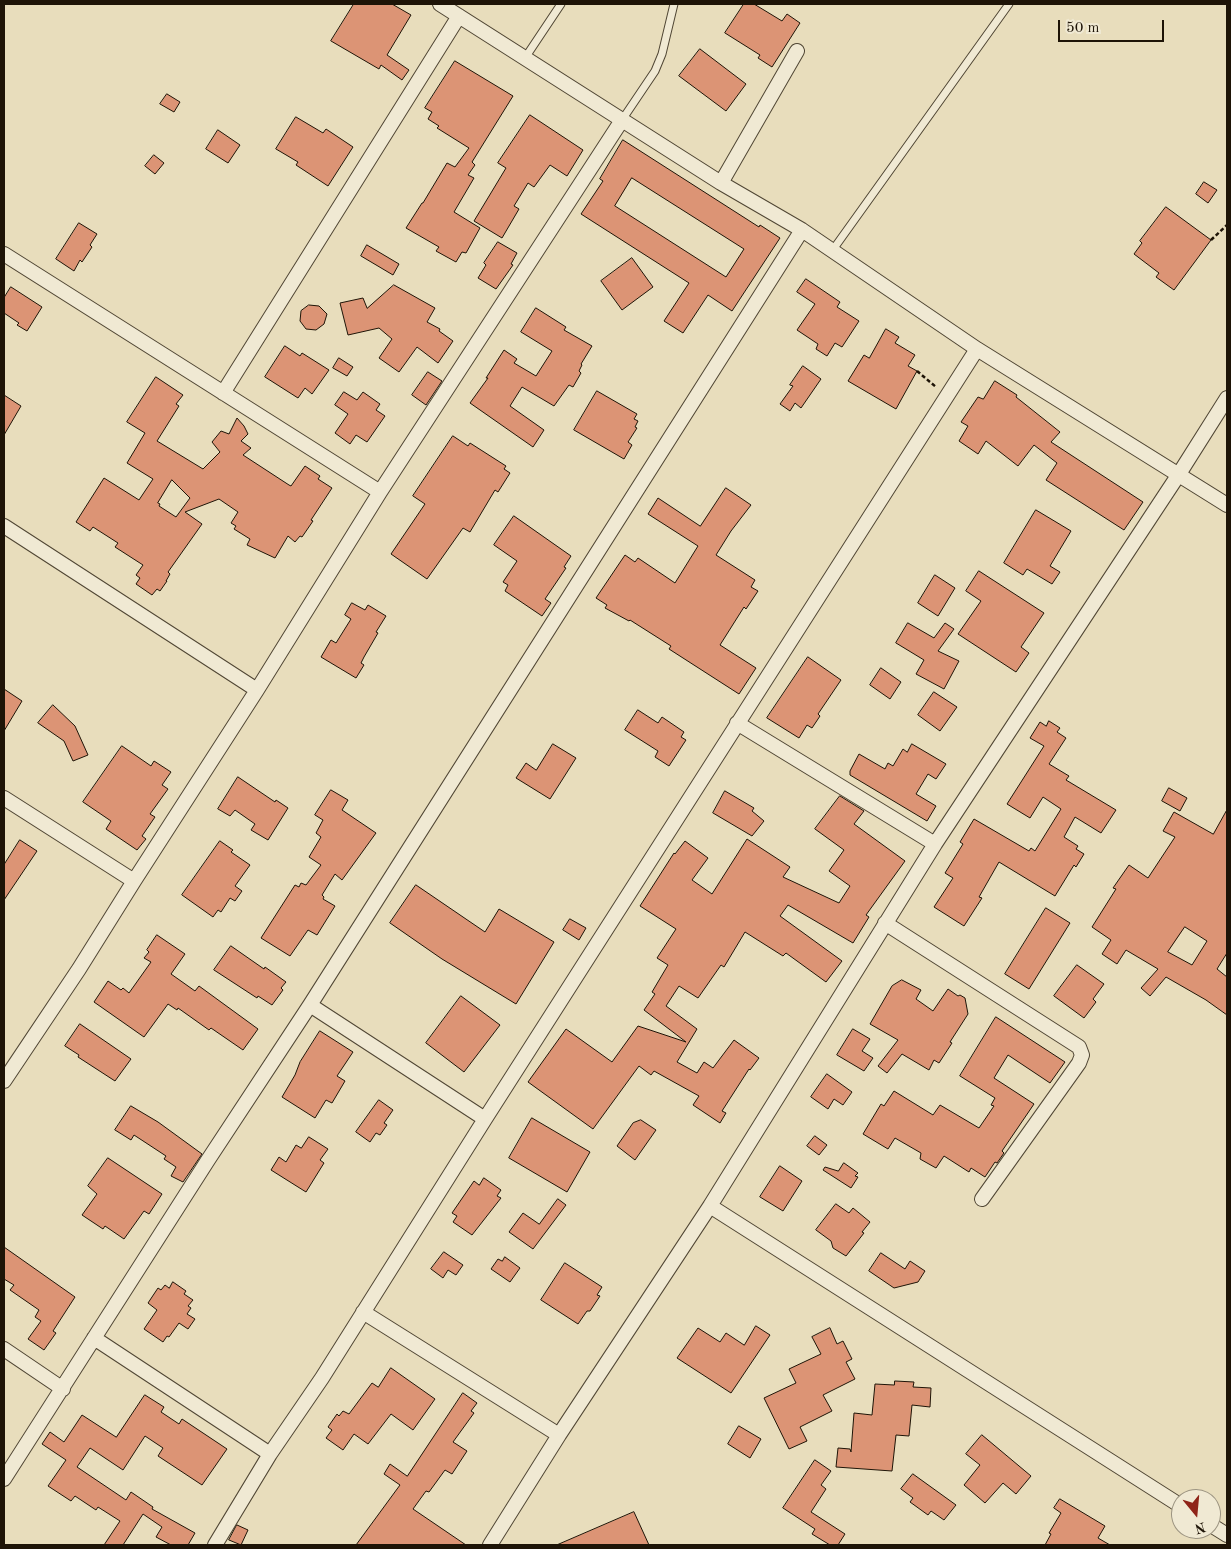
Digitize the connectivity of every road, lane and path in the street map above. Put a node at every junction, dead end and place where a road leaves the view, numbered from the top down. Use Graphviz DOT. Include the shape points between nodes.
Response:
graph roads {
  1 [pos="440,4"];
  2 [pos="561,4"];
  3 [pos="674,4"];
  4 [pos="1009,4"];
  5 [pos="459,16"];
  6 [pos="797,51"];
  7 [pos="526,58"];
  8 [pos="622,120"];
  9 [pos="721,182"];
  10 [pos="1227,225"];
  11 [pos="802,230"];
  12 [pos="1211,240"];
  13 [pos="832,251"];
  14 [pos="4,254"];
  15 [pos="977,349"];
  16 [pos="918,371"];
  17 [pos="222,393"];
  18 [pos="946,397"];
  19 [pos="1227,398"];
  20 [pos="1179,474"];
  21 [pos="380,492"];
  22 [pos="1227,505"];
  23 [pos="4,526"];
  24 [pos="257,690"];
  25 [pos="737,723"];
  26 [pos="4,798"];
  27 [pos="935,844"];
  28 [pos="134,881"];
  29 [pos="885,923"];
  30 [pos="310,1005"];
  31 [pos="4,1081"];
  32 [pos="485,1119"];
  33 [pos="982,1199"];
  34 [pos="710,1206"];
  35 [pos="363,1312"];
  36 [pos="94,1338"];
  37 [pos="4,1349"];
  38 [pos="62,1388"];
  39 [pos="559,1435"];
  40 [pos="270,1454"];
  41 [pos="4,1479"];
  42 [pos="1171,1500"];
  43 [pos="215,1545"];
  44 [pos="490,1545"];
  1 -- 5 [label="street"];
  2 -- 7 [label="lane"];
  3 -- 8 [label="lane" via="655,71"];
  4 -- 13 [label="lane"];
  5 -- 7 [label="street"];
  5 -- 17 [label="street"];
  6 -- 9 [label="street"];
  7 -- 8 [label="street"];
  8 -- 9 [label="street"];
  8 -- 21 [label="street"];
  9 -- 11 [label="street"];
  10 -- 12 [label="path"];
  11 -- 13 [label="street"];
  11 -- 30 [label="street"];
  13 -- 15 [label="street"];
  14 -- 17 [label="street"];
  15 -- 18 [label="street"];
  15 -- 20 [label="street"];
  16 -- 18 [label="path"];
  17 -- 21 [label="street"];
  18 -- 25 [label="street"];
  19 -- 20 [label="street"];
  20 -- 22 [label="street"];
  20 -- 27 [label="street"];
  21 -- 24 [label="street"];
  23 -- 24 [label="street"];
  24 -- 28 [label="street"];
  25 -- 27 [label="street"];
  25 -- 32 [label="street"];
  26 -- 28 [label="street"];
  27 -- 29 [label="street"];
  28 -- 31 [label="street"];
  29 -- 33 [label="street" via="1078,1047 1082,1055"];
  29 -- 34 [label="street"];
  30 -- 32 [label="street"];
  30 -- 36 [label="street"];
  32 -- 35 [label="street"];
  34 -- 39 [label="street"];
  34 -- 42 [label="street"];
  35 -- 39 [label="street"];
  35 -- 40 [label="street"];
  36 -- 38 [label="street"];
  36 -- 40 [label="street"];
  37 -- 38 [label="street"];
  38 -- 41 [label="street"];
  39 -- 44 [label="street"];
  40 -- 43 [label="street"];
}
